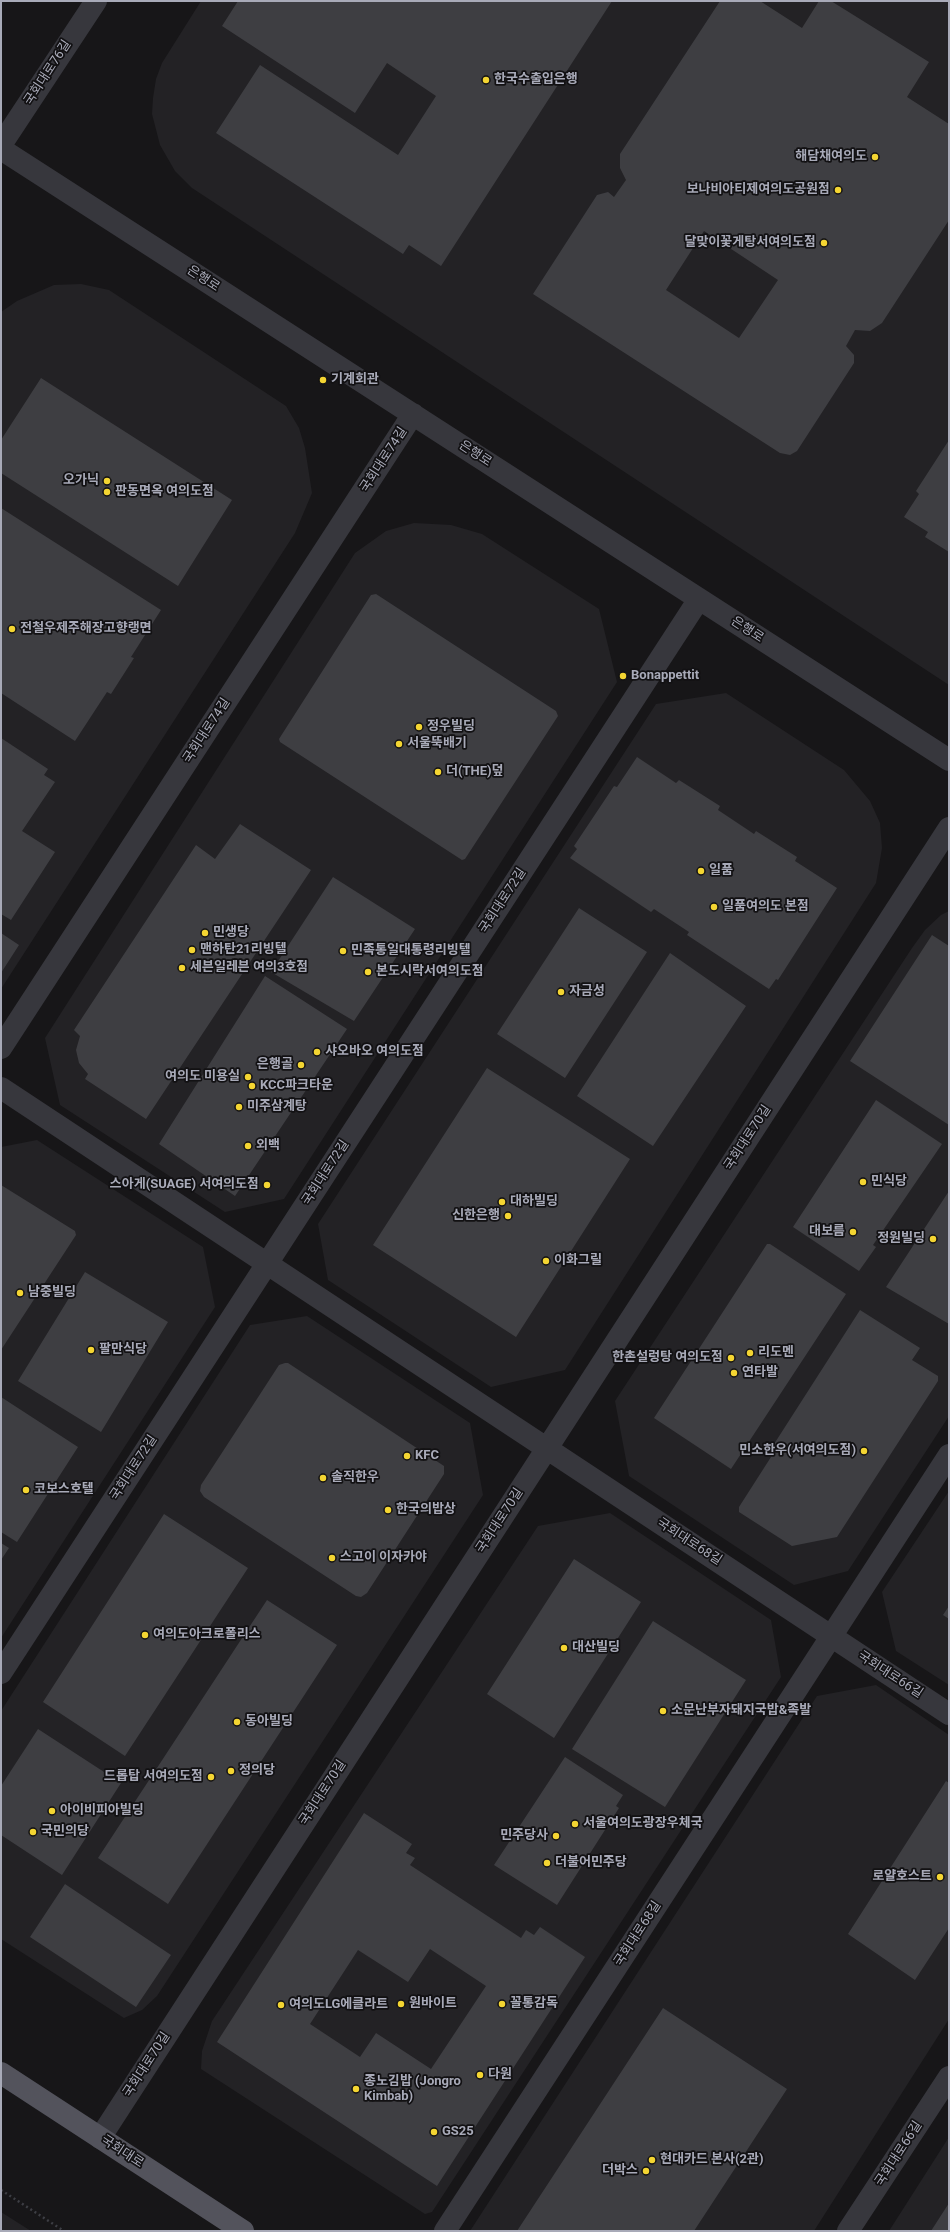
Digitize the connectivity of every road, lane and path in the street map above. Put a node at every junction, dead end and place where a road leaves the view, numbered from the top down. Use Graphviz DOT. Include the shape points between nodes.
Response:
graph roads {
  1 [pos="96,1"];
  2 [pos="1,145"];
  3 [pos="1,149"];
  4 [pos="413,414"];
  5 [pos="699,599"];
  6 [pos="949,760"];
  7 [pos="949,828"];
  8 [pos="1,1048"];
  9 [pos="1,1088"];
  10 [pos="267,1264"];
  11 [pos="547,1448"];
  12 [pos="949,1455"];
  13 [pos="831,1636"];
  14 [pos="1,1673"];
  15 [pos="949,1714"];
  16 [pos="1,2073"];
  17 [pos="949,2077"];
  18 [pos="100,2138"];
  19 [pos="1,2190"];
  20 [pos="64,2231"];
  21 [pos="243,2231"];
  22 [pos="445,2231"];
  23 [pos="848,2231"];
  1 -- 2 [label="street, 국회대로76길"];
  3 -- 4 [label="street, 은행로"];
  4 -- 5 [label="street, 은행로"];
  4 -- 8 [label="street, 국회대로74길"];
  5 -- 6 [label="street, 은행로"];
  5 -- 10 [label="street, 국회대로72길"];
  7 -- 11 [label="street, 국회대로70길"];
  9 -- 10 [label="street"];
  10 -- 11 [label="street"];
  10 -- 14 [label="street, 국회대로72길"];
  11 -- 13 [label="street, 국회대로68길"];
  11 -- 18 [label="street, 국회대로70길"];
  12 -- 13 [label="street, 국회대로68길"];
  13 -- 15 [label="street, 국회대로66길"];
  13 -- 22 [label="street, 국회대로68길"];
  16 -- 18 [label="main road, 국회대로"];
  17 -- 23 [label="street, 국회대로66길"];
  18 -- 21 [label="main road, 국회대로"];
  19 -- 20 [label="path"];
}
